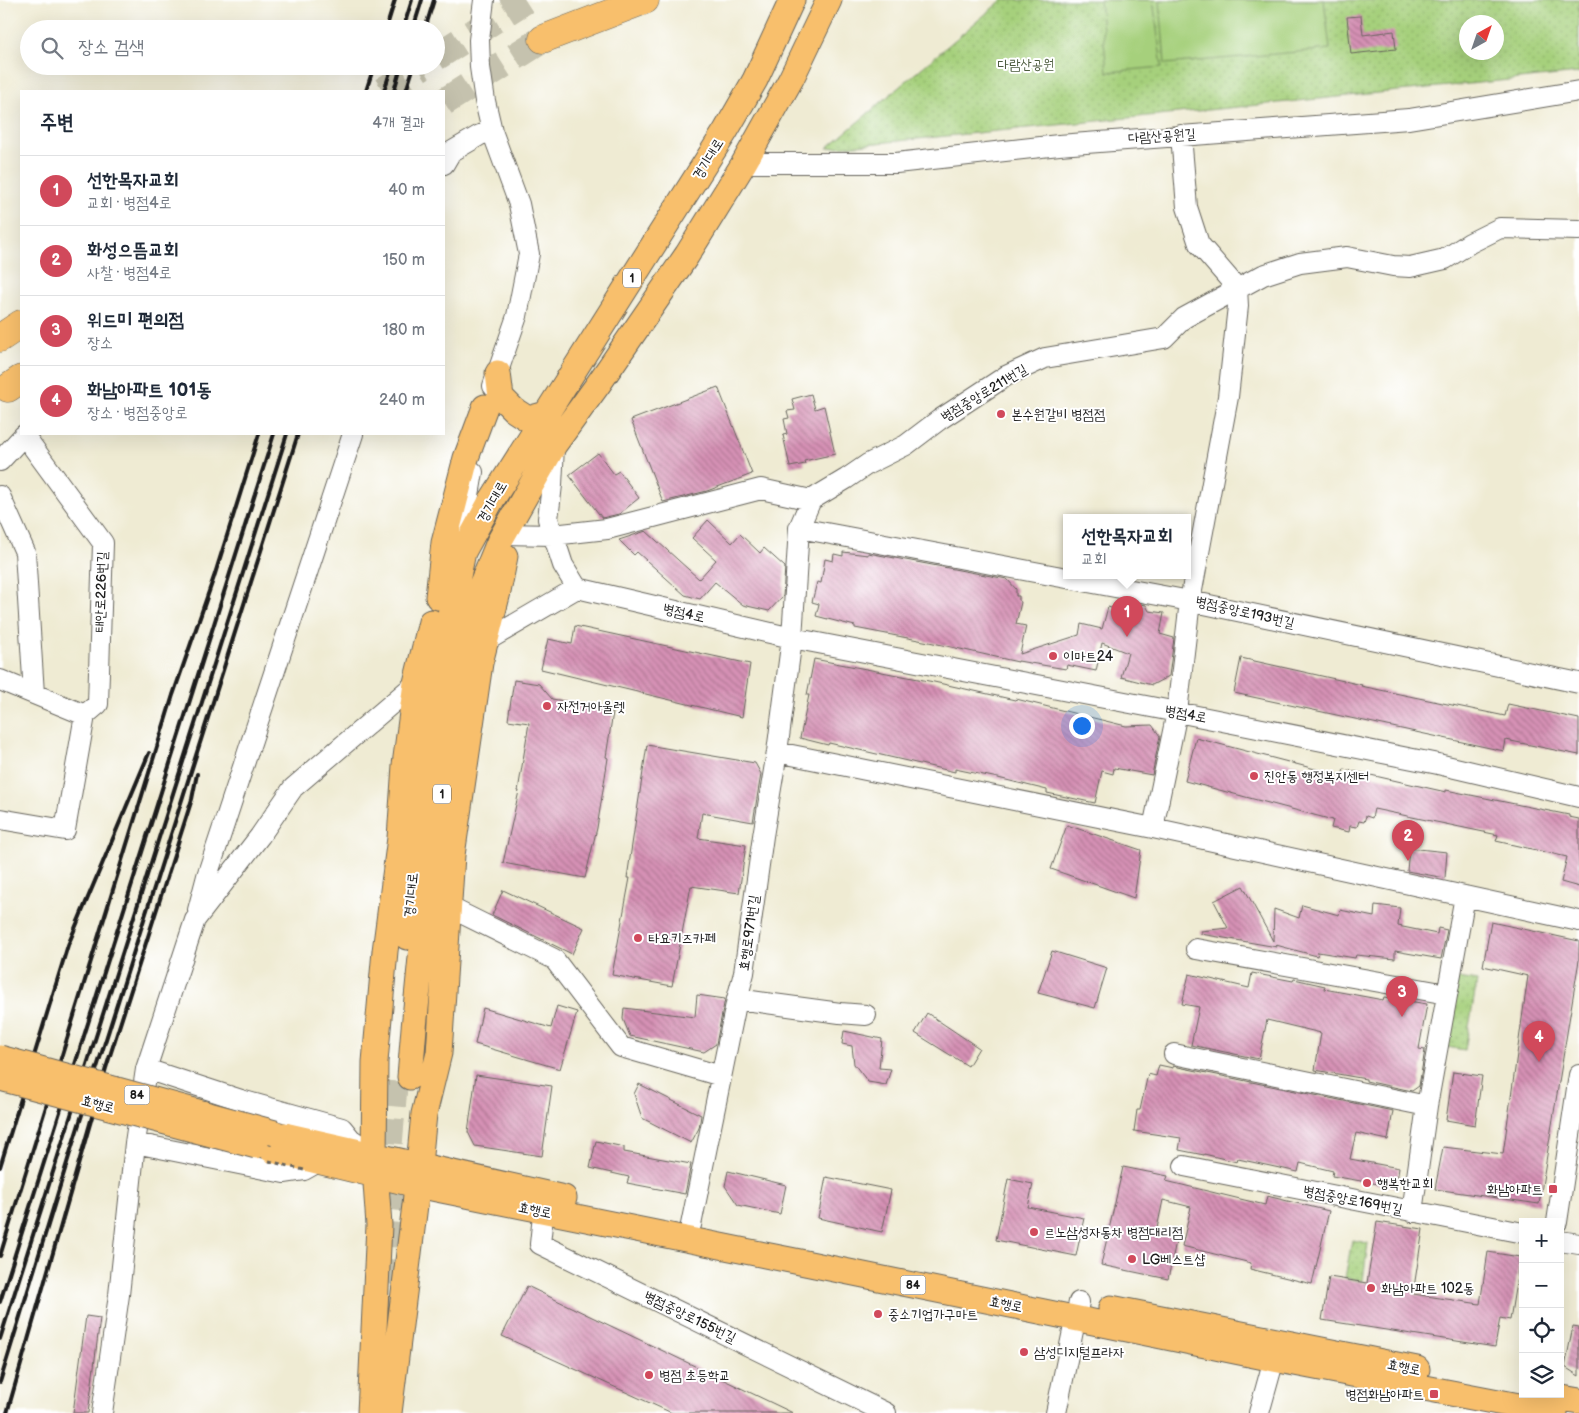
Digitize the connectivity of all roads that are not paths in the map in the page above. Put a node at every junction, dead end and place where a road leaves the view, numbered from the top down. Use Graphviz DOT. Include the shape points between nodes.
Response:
graph roads {
  1 [pos="484,0"];
  2 [pos="602,0"];
  3 [pos="645,0"];
  4 [pos="792,0"];
  5 [pos="829,0"];
  6 [pos="1579,91"];
  7 [pos="492,131"];
  8 [pos="1181,135"];
  9 [pos="445,162"];
  10 [pos="744,163"];
  11 [pos="1579,230"];
  12 [pos="1237,288"];
  13 [pos="20,325"];
  14 [pos="0,338"];
  15 [pos="498,373"];
  16 [pos="485,407"];
  17 [pos="546,414"];
  18 [pos="353,435"];
  19 [pos="554,445"];
  20 [pos="0,461"];
  21 [pos="0,496"];
  22 [pos="811,500"];
  23 [pos="800,528"];
  24 [pos="508,529"];
  25 [pos="553,535"];
  26 [pos="463,552"];
  27 [pos="1063,577"];
  28 [pos="1072,579"];
  29 [pos="577,588"];
  30 [pos="438,596"];
  31 [pos="1190,601"];
  32 [pos="792,638"];
  33 [pos="486,641"];
  34 [pos="0,680"];
  35 [pos="416,683"];
  36 [pos="1579,683"];
  37 [pos="34,694"];
  38 [pos="1177,712"];
  39 [pos="85,715"];
  40 [pos="778,752"];
  41 [pos="1579,797"];
  42 [pos="0,819"];
  43 [pos="1154,828"];
  44 [pos="1465,896"];
  45 [pos="448,907"];
  46 [pos="195,920"];
  47 [pos="1579,920"];
  48 [pos="1196,949"];
  49 [pos="1447,994"];
  50 [pos="736,999"];
  51 [pos="866,1015"];
  52 [pos="1174,1054"];
  53 [pos="0,1058"];
  54 [pos="146,1069"];
  55 [pos="1579,1075"];
  56 [pos="721,1076"];
  57 [pos="0,1078"];
  58 [pos="1427,1106"];
  59 [pos="273,1141"];
  60 [pos="135,1143"];
  61 [pos="320,1162"];
  62 [pos="375,1165"];
  63 [pos="1184,1166"];
  64 [pos="418,1176"];
  65 [pos="544,1203"];
  66 [pos="1412,1212"];
  67 [pos="1558,1218"];
  68 [pos="691,1225"];
  69 [pos="1519,1232"];
  70 [pos="1564,1242"];
  71 [pos="1579,1244"];
  72 [pos="1078,1310"];
  73 [pos="1274,1359"];
  74 [pos="1536,1402"];
  75 [pos="1579,1402"];
  76 [pos="102,1413"];
  77 [pos="370,1413"];
  78 [pos="390,1413"];
  79 [pos="886,1413"];
  80 [pos="1056,1413"];
  81 [pos="1259,1413"];
  1 -- 7 [label="street" via="479,40 480,67"];
  2 -- 3 [label="highway" via="543,39"];
  4 -- 17 [label="main road, 경기대로 / 1" via="755,80 725,132"];
  5 -- 10 [label="main road, 경기대로 / 1" via="791,79"];
  6 -- 8 [label="street, 다람산공원길" via="1409,119"];
  7 -- 9 [label="street" via="451,152"];
  7 -- 15 [label="street" via="519,204 529,254 517,316"];
  8 -- 10 [label="street, 다람산공원길" via="896,163"];
  8 -- 12 [label="street" via="1187,207 1199,244"];
  10 -- 19 [label="main road, 경기대로 / 1" via="687,254"];
  11 -- 12 [label="street, 병점중앙로211번길" via="1500,228 1445,259 1410,266 1347,257 1300,263 1263,274"];
  12 -- 22 [label="street, 병점중앙로211번길" via="1184,318 1164,338 1045,358 1006,376 906,446 868,464"];
  12 -- 31 [label="street, 병점중앙로193번길" via="1228,397"];
  13 -- 14 [label="highway"];
  15 -- 16 [label="street"];
  15 -- 17 [label="main road" via="501,397 514,410 528,418"];
  16 -- 26 [label="street" via="463,530"];
  16 -- 30 [label="main road" via="466,458 444,543"];
  17 -- 26 [label="main road, 경기대로 / 1"];
  18 -- 46 [label="street"];
  19 -- 24 [label="main road, 경기대로 / 1"];
  19 -- 25 [label="street" via="548,519"];
  20 -- 39 [label="street, 태안로226번길" via="24,435 103,543 98,704"];
  21 -- 37 [label="street" via="25,552"];
  22 -- 23 [label="street"];
  22 -- 25 [label="street" via="761,489 607,529"];
  23 -- 27 [label="street"];
  23 -- 32 [label="street"];
  24 -- 25 [label="street"];
  24 -- 26 [label="main road, 경기대로 / 1" via="476,598 459,664 403,1076 410,905 433,697"];
  24 -- 33 [label="main road, 경기대로"];
  25 -- 29 [label="street" via="563,565"];
  26 -- 30 [label="main road"];
  28 -- 31 [label="street"];
  29 -- 32 [label="street, 병점4로"];
  29 -- 33 [label="street"];
  30 -- 35 [label="main road"];
  31 -- 36 [label="street, 병점중앙로193번길"];
  31 -- 38 [label="street"];
  32 -- 38 [label="street, 병점4로"];
  32 -- 40 [label="street, 효행로971번길"];
  33 -- 45 [label="main road, 경기대로" via="460,789"];
  34 -- 37 [label="street"];
  35 -- 46 [label="street" via="293,788"];
  35 -- 62 [label="main road" via="374,1062"];
  37 -- 39 [label="street"];
  38 -- 41 [label="street, 병점4로" via="1430,762"];
  38 -- 43 [label="street"];
  39 -- 42 [label="street, 태안로226번길" via="64,830"];
  40 -- 43 [label="street"];
  40 -- 50 [label="street, 효행로971번길" via="744,973"];
  43 -- 44 [label="street"];
  44 -- 47 [label="street"];
  44 -- 49 [label="street"];
  45 -- 56 [label="street" via="554,958 621,1048"];
  45 -- 64 [label="main road, 경기대로" via="439,1053 424,1114"];
  46 -- 54 [label="street"];
  48 -- 49 [label="street"];
  49 -- 58 [label="street"];
  50 -- 51 [label="street"];
  50 -- 56 [label="street, 효행로971번길"];
  52 -- 58 [label="street"];
  53 -- 59 [label="main road, 84, bridge"];
  54 -- 60 [label="street"];
  54 -- 62 [label="street" via="342,1128"];
  55 -- 67 [label="street"];
  56 -- 68 [label="street, 효행로971번길"];
  57 -- 59 [label="main road, 효행로 / 84, bridge"];
  58 -- 66 [label="street"];
  59 -- 61 [label="main road, 효행로 / 84"];
  59 -- 62 [label="main road, 효행로 / 84"];
  60 -- 61 [label="street" via="284,1173 304,1170"];
  60 -- 76 [label="street" via="119,1295"];
  61 -- 62 [label="main road, 효행로 / 84"];
  62 -- 64 [label="main road, 효행로 / 84"];
  62 -- 77 [label="main road" via="379,1225"];
  63 -- 66 [label="street, 병점중앙로169번길"];
  64 -- 65 [label="main road, 효행로 / 84"];
  64 -- 78 [label="main road, 경기대로"];
  65 -- 68 [label="main road, 효행로 / 84"];
  65 -- 72 [label="main road, 효행로 / 84"];
  65 -- 79 [label="street, 병점중앙로155번길" via="540,1244"];
  66 -- 69 [label="street, 병점중앙로169번길"];
  68 -- 72 [label="main road, 효행로 / 84"];
  70 -- 71 [label="street"];
  72 -- 73 [label="main road, 효행로 / 84"];
  72 -- 74 [label="main road, 효행로 / 84"];
  72 -- 80 [label="street"];
  73 -- 74 [label="main road, 효행로 / 84"];
  73 -- 81 [label="street"];
  74 -- 75 [label="main road, 효행로 / 84"];
}
